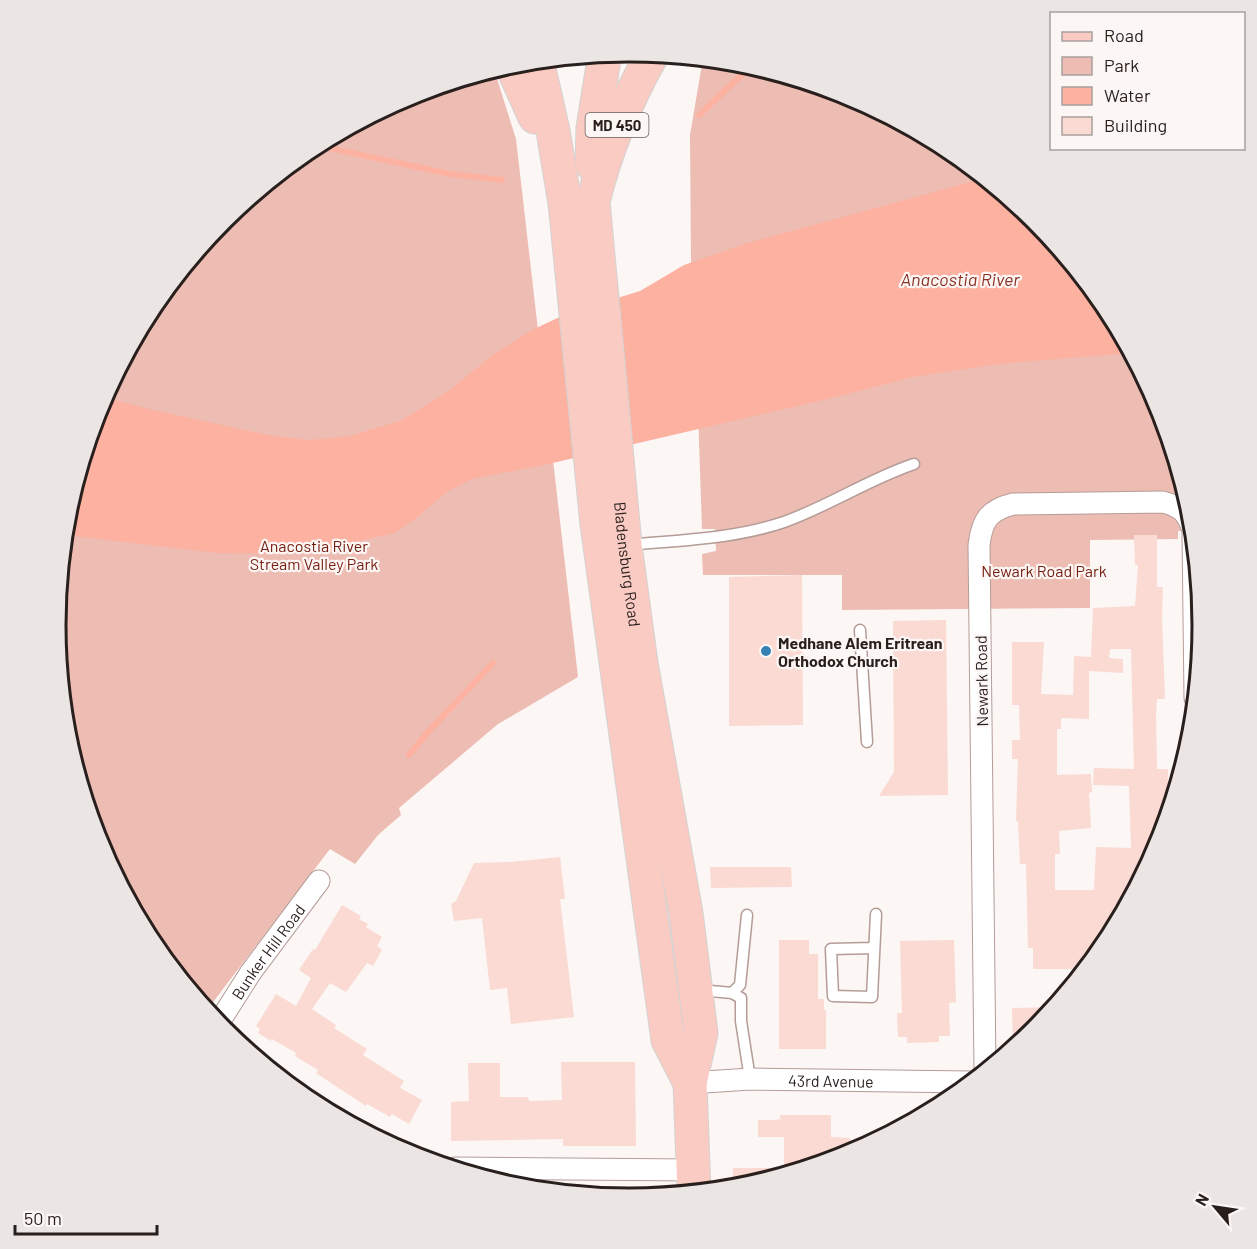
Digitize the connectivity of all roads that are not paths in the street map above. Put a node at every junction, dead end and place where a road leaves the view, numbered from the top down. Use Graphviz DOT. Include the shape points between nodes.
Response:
graph roads {
  1 [pos="603,63"];
  2 [pos="649,63"];
  3 [pos="539,69"];
  4 [pos="515,73"];
  5 [pos="559,167"];
  6 [pos="593,202"];
  7 [pos="583,244"];
  8 [pos="914,464"];
  9 [pos="606,481"];
  10 [pos="1179,509"];
  11 [pos="625,545"];
  12 [pos="860,630"];
  13 [pos="867,742"];
  14 [pos="320,881"];
  15 [pos="876,914"];
  16 [pos="747,915"];
  17 [pos="874,948"];
  18 [pos="696,990"];
  19 [pos="732,993"];
  20 [pos="223,1016"];
  21 [pos="985,1060"];
  22 [pos="750,1079"];
  23 [pos="956,1082"];
  24 [pos="690,1083"];
  25 [pos="491,1170"];
  26 [pos="693,1181"];
  1 -- 6 [label="main road" via="593,128"];
  2 -- 6 [label="main road, Bladensburg Road / MD 450" via="611,139"];
  3 -- 5 [label="main road, Bladensburg Road"];
  4 -- 5 [label="main road"];
  5 -- 7 [label="main road, Bladensburg Road"];
  6 -- 7 [label="main road, Bladensburg Road"];
  7 -- 9 [label="main road, Bladensburg Road"];
  8 -- 11 [label="lane" via="781,523 712,537"];
  9 -- 11 [label="main road, Bladensburg Road"];
  9 -- 24 [label="main road, Bladensburg Road" via="597,524 668,1040"];
  10 -- 21 [label="street, Newark Road" via="1162,502 1013,504 989,516 981,528"];
  11 -- 18 [label="main road, Bladensburg Road" via="641,663 681,876"];
  12 -- 13 [label="lane"];
  14 -- 20 [label="street, Bunker Hill Road" via="250,972"];
  15 -- 17 [label="lane"];
  16 -- 19 [label="lane" via="740,985"];
  17 -- 17 [label="lane" via="872,997 833,996 831,949"];
  18 -- 19 [label="lane"];
  18 -- 24 [label="main road, Bladensburg Road" via="701,1033"];
  19 -- 22 [label="lane" via="741,998"];
  22 -- 23 [label="street, 43rd Avenue"];
  22 -- 24 [label="street, 43rd Avenue"];
  24 -- 26 [label="main road, Bladensburg Road"];
  25 -- 26 [label="street"];
}
